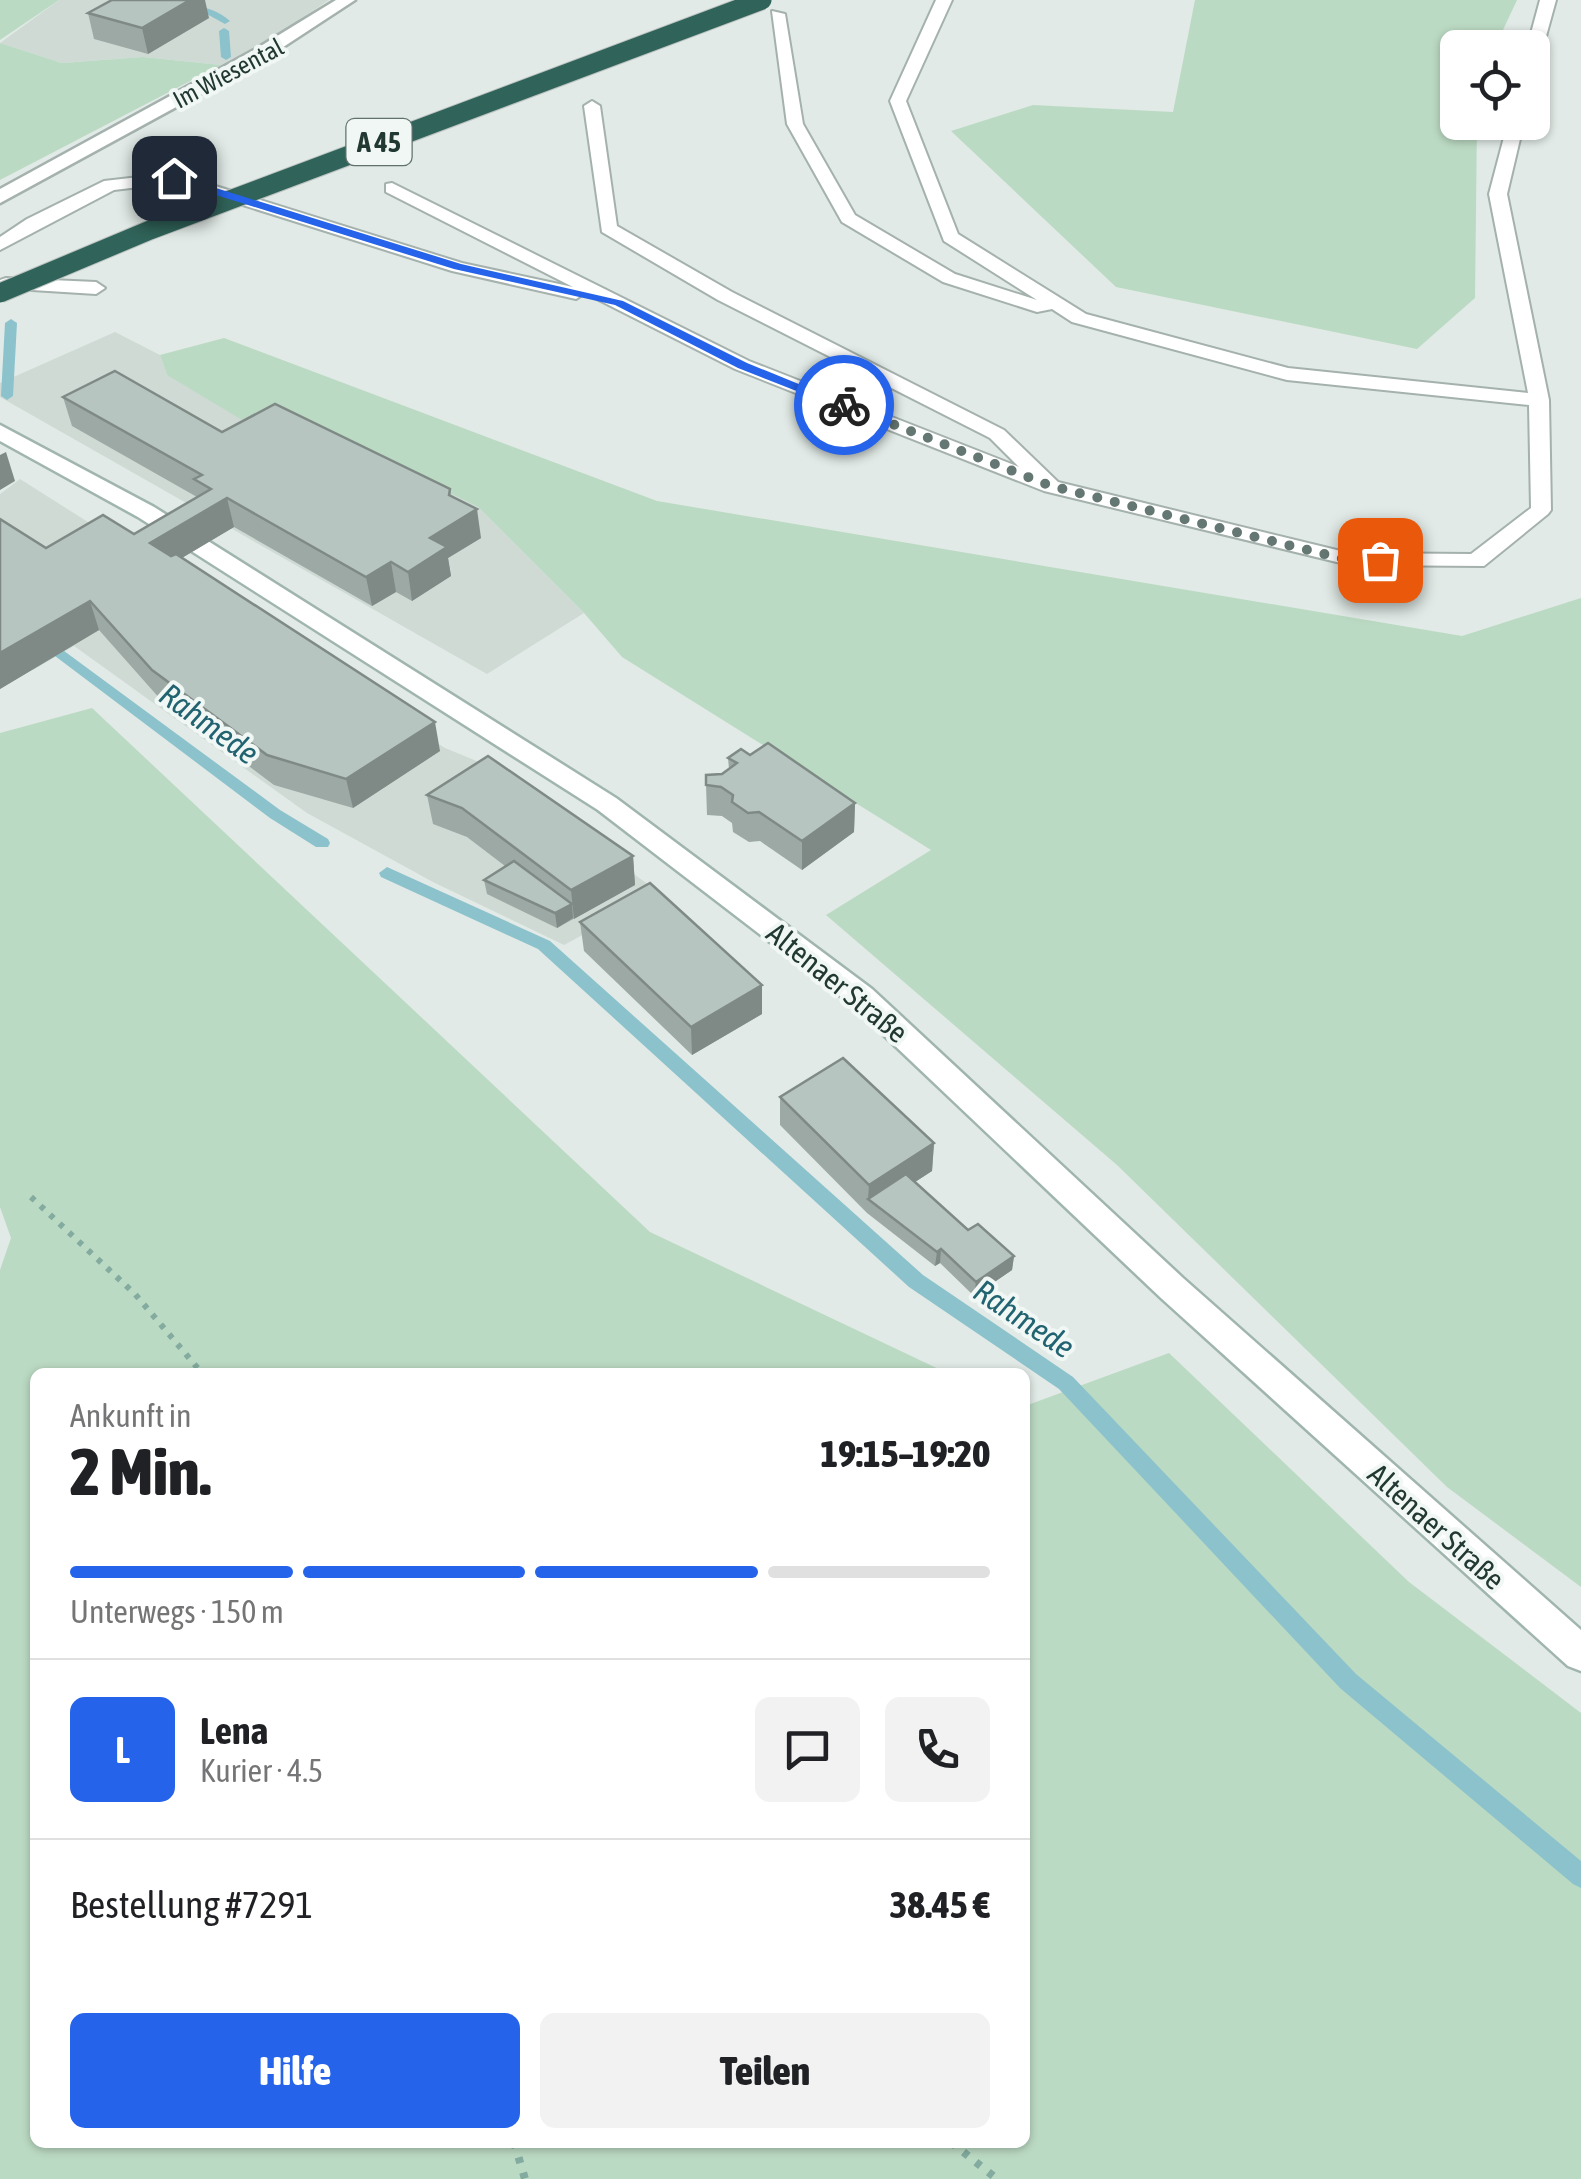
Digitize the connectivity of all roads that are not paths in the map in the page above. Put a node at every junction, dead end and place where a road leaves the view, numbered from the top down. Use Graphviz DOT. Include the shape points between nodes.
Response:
graph roads {
  1 [pos="347,0"];
  2 [pos="713,0"];
  3 [pos="762,0"];
  4 [pos="944,0"];
  5 [pos="1548,0"];
  6 [pos="776,14"];
  7 [pos="1540,30"];
  8 [pos="592,106"];
  9 [pos="1512,140"];
  10 [pos="392,188"];
  11 [pos="0,197"];
  12 [pos="0,245"];
  13 [pos="0,276"];
  14 [pos="0,284"];
  15 [pos="96,288"];
  16 [pos="0,293"];
  17 [pos="619,303"];
  18 [pos="1079,318"];
  19 [pos="1539,400"];
  20 [pos="0,432"];
  21 [pos="1051,486"];
  22 [pos="1581,1654"];
  1 -- 11 [label="main road, Im Wiesental" via="283,44"];
  2 -- 13 [label="highway, A 45"];
  3 -- 16 [label="highway, A 45, bridge" via="168,223"];
  4 -- 18 [label="lane" via="898,101 950,236"];
  5 -- 7 [label="lane"];
  6 -- 18 [label="lane" via="795,124 848,218 949,278"];
  8 -- 21 [label="lane" via="608,228 725,296 997,434"];
  9 -- 19 [label="lane" via="1498,194"];
  10 -- 17 [label="lane"];
  12 -- 17 [label="lane" via="110,185 174,178 458,266"];
  14 -- 15 [label="lane"];
  17 -- 21 [label="lane" via="742,365"];
  18 -- 19 [label="lane" via="1288,374"];
  19 -- 21 [label="lane" via="1540,510 1476,561 1348,560"];
  20 -- 22 [label="main road, Altenaer Straße" via="146,512 607,804 862,997 1172,1288"];
}
